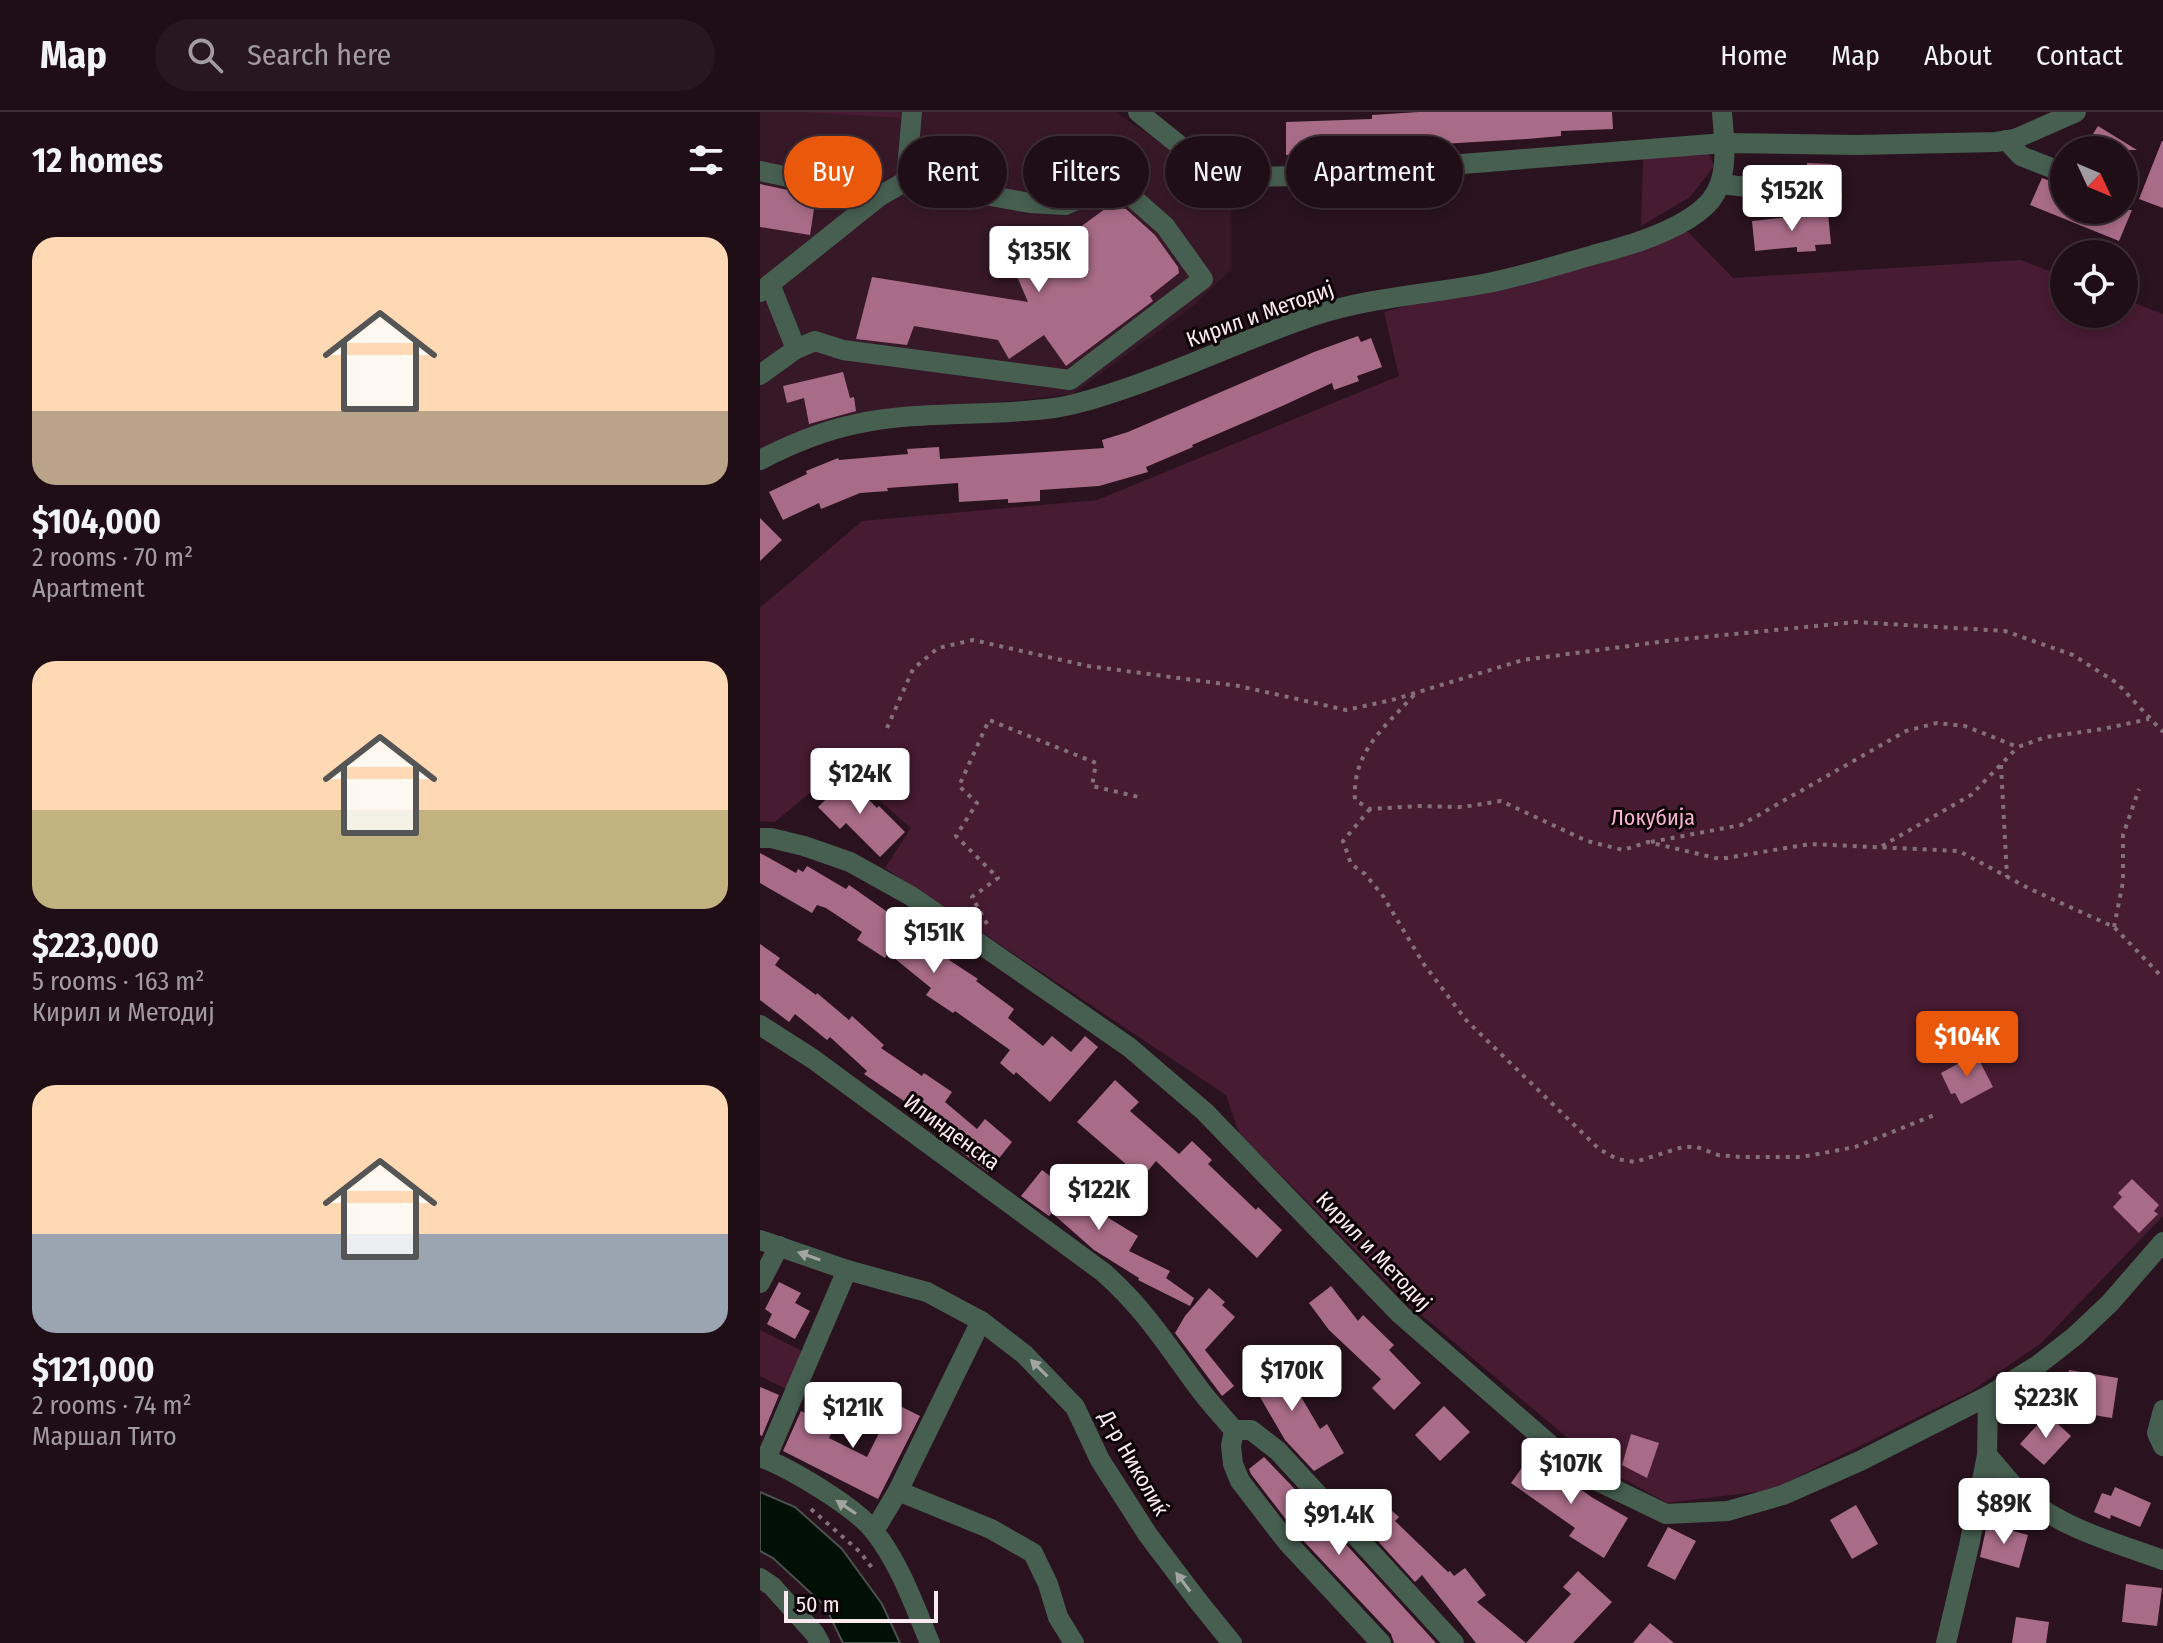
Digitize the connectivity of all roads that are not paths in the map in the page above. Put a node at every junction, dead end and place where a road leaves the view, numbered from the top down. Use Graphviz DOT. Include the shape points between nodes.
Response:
graph roads {
  1 [pos="912,112"];
  2 [pos="1138,112"];
  3 [pos="1722,112"];
  4 [pos="2076,112"];
  5 [pos="910,136"];
  6 [pos="2006,140"];
  7 [pos="1724,143"];
  8 [pos="2050,167"];
  9 [pos="760,171"];
  10 [pos="784,176"];
  11 [pos="1721,184"];
  12 [pos="1007,197"];
  13 [pos="1832,197"];
  14 [pos="865,208"];
  15 [pos="765,288"];
  16 [pos="796,349"];
  17 [pos="760,375"];
  18 [pos="760,460"];
  19 [pos="760,838"];
  20 [pos="760,1025"];
  21 [pos="2163,1242"];
  22 [pos="770,1243"];
  23 [pos="2156,1265"];
  24 [pos="847,1270"];
  25 [pos="760,1283"];
  26 [pos="981,1321"];
  27 [pos="1988,1396"];
  28 [pos="2163,1410"];
  29 [pos="1234,1430"];
  30 [pos="2163,1446"];
  31 [pos="1987,1455"];
  32 [pos="763,1458"];
  33 [pos="898,1491"];
  34 [pos="874,1531"];
  35 [pos="2163,1560"];
  36 [pos="760,1578"];
  37 [pos="820,1643"];
  38 [pos="930,1643"];
  39 [pos="1074,1643"];
  40 [pos="1232,1643"];
  41 [pos="1381,1643"];
  42 [pos="1454,1643"];
  43 [pos="1946,1643"];
  1 -- 5 [label="street"];
  2 -- 7 [label="street" via="1189,153 1236,177 1312,176"];
  3 -- 7 [label="street"];
  4 -- 6 [label="street"];
  6 -- 7 [label="street"];
  6 -- 8 [label="street" via="2021,156"];
  7 -- 11 [label="street"];
  9 -- 10 [label="street"];
  11 -- 13 [label="street"];
  11 -- 18 [label="street, Кирил и Методиј" via="1697,214 1633,245 1490,283 1317,314 1088,401 859,423 812,436"];
  12 -- 16 [label="street" via="1065,205 1097,191 1132,197 1165,226 1203,279 1070,380 843,350 815,341"];
  14 -- 15 [label="street"];
  15 -- 16 [label="street"];
  16 -- 17 [label="street"];
  19 -- 27 [label="street, Кирил и Методиј" via="850,862 899,889 1129,1047 1205,1112 1400,1314 1585,1475 1632,1499 1666,1514 1742,1507 1860,1461"];
  20 -- 29 [label="street, Илинденска" via="1103,1272 1154,1325"];
  21 -- 23 [label="street, Кирил и Методиј"];
  24 -- 22 [label="street, Д-р Николиќ, one-way"];
  22 -- 25 [label="street"];
  23 -- 27 [label="street, Кирил и Методиј" via="2038,1365"];
  24 -- 26 [label="street, Д-р Николиќ" via="927,1292"];
  24 -- 32 [label="street"];
  26 -- 33 [label="street"];
  40 -- 26 [label="street, Д-р Николиќ, one-way" via="1148,1535 1100,1460 1075,1407 1024,1354"];
  27 -- 31 [label="street"];
  28 -- 30 [label="street" via="2157,1433"];
  29 -- 41 [label="street" via="1233,1464 1240,1481 1287,1542"];
  29 -- 42 [label="street, Илинденска" via="1251,1430 1278,1451"];
  31 -- 35 [label="street" via="2024,1496 2049,1513"];
  31 -- 43 [label="street"];
  34 -- 32 [label="street, one-way" via="811,1483"];
  33 -- 34 [label="street"];
  33 -- 39 [label="street" via="991,1529 1033,1553"];
  34 -- 38 [label="street" via="907,1588"];
  36 -- 37 [label="street"];
}
